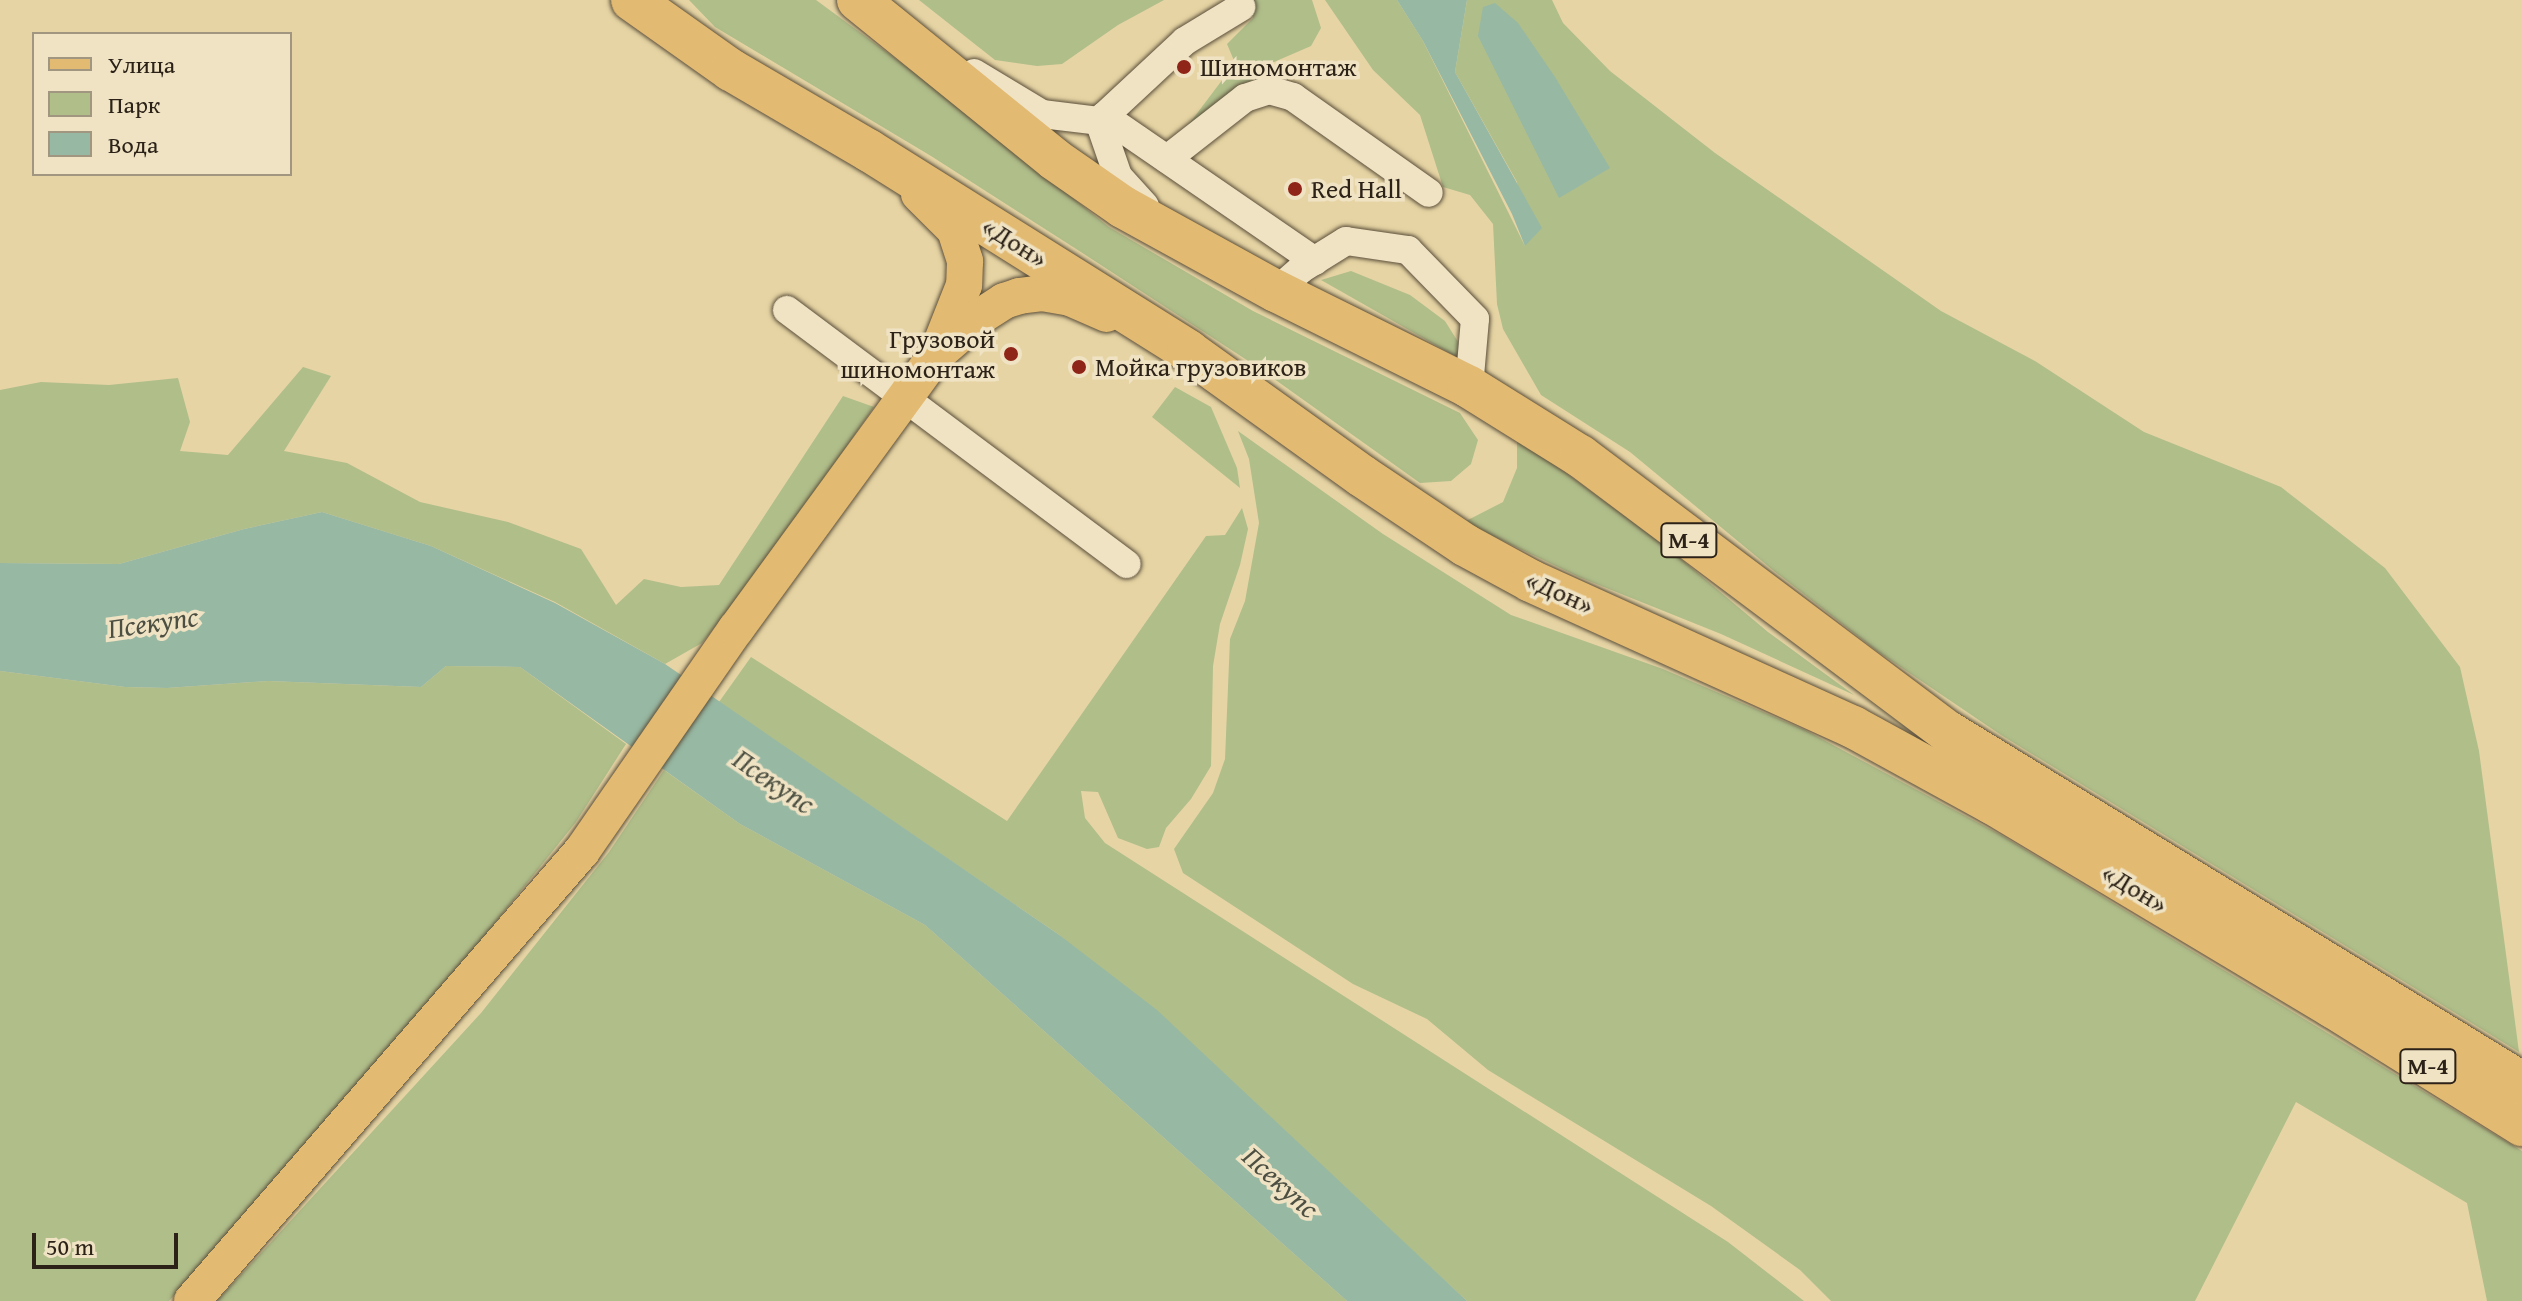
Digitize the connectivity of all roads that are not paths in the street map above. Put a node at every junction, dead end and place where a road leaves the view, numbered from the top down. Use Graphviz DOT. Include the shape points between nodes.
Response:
graph roads {
  1 [pos="632,0"];
  2 [pos="1241,7"];
  3 [pos="872,11"];
  4 [pos="1102,119"];
  5 [pos="868,150"];
  6 [pos="1167,159"];
  7 [pos="1429,193"];
  8 [pos="1315,261"];
  9 [pos="1224,263"];
  10 [pos="1276,291"];
  11 [pos="787,310"];
  12 [pos="1188,351"];
  13 [pos="936,355"];
  14 [pos="1469,387"];
  15 [pos="905,398"];
  16 [pos="1127,564"];
  17 [pos="2522,1083"];
  18 [pos="2522,1125"];
  19 [pos="192,1301"];
  1 -- 5 [label="highway, «Дон» / М-4" via="731,70"];
  2 -- 4 [label="lane" via="1185,41"];
  3 -- 4 [label="lane, М-4" via="1042,114"];
  3 -- 9 [label="highway, «Дон» / М-4" via="1066,167 1123,207"];
  4 -- 6 [label="lane"];
  4 -- 9 [label="lane, М-4" via="1126,189"];
  5 -- 12 [label="highway, «Дон» / М-4"];
  5 -- 13 [label="main road, М-4" via="927,201 963,246 964,285"];
  6 -- 7 [label="lane" via="1245,98 1269,90 1293,97"];
  6 -- 8 [label="lane"];
  8 -- 10 [label="lane"];
  8 -- 14 [label="lane" via="1346,241 1408,250 1475,319"];
  9 -- 10 [label="highway, «Дон» / М-4"];
  10 -- 14 [label="highway, «Дон» / М-4"];
  11 -- 15 [label="lane"];
  12 -- 13 [label="main road, М-4" via="1070,298 1042,293 1004,301"];
  12 -- 18 [label="highway, «Дон» / М-4" via="1465,545 1531,581 1853,727 1978,795"];
  13 -- 15 [label="main road"];
  14 -- 17 [label="highway, «Дон» / М-4" via="1580,456 1948,732"];
  15 -- 16 [label="lane"];
  15 -- 19 [label="main road" via="582,851"];
}
